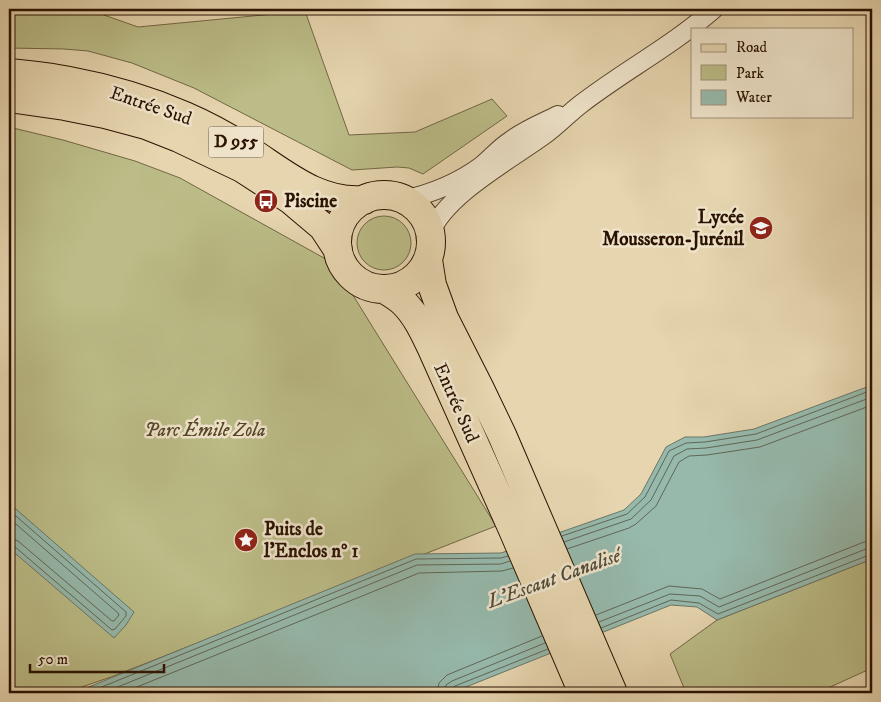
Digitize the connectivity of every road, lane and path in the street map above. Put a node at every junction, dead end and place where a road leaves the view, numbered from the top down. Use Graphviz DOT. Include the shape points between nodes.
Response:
graph roads {
  1 [pos="714,9"];
  2 [pos="9,73"];
  3 [pos="9,98"];
  4 [pos="581,104"];
  5 [pos="364,200"];
  6 [pos="403,200"];
  7 [pos="429,247"];
  8 [pos="338,250"];
  9 [pos="384,289"];
  10 [pos="608,682"];
  11 [pos="580,686"];
  1 -- 4 [label="street"];
  2 -- 5 [label="main road, Entrée Sud / D 955" via="85,84 165,108 228,138 303,186 341,200"];
  3 -- 8 [label="main road, Entrée Sud / D 955" via="105,114 179,138 242,168 291,200 323,227"];
  4 -- 6 [label="street" via="519,134 462,178 432,192"];
  4 -- 7 [label="street" via="545,135 452,202 433,227"];
  5 -- 6 [label="main road" via="383,196"];
  5 -- 8 [label="main road" via="348,212 341,224"];
  6 -- 7 [label="main road" via="423,216"];
  7 -- 9 [label="main road" via="420,272 410,281"];
  7 -- 10 [label="main road, Entrée Sud" via="432,284 444,318 490,410"];
  8 -- 9 [label="main road" via="346,270 356,280 369,287"];
  9 -- 11 [label="main road, Entrée Sud" via="404,303 433,351"];
}
